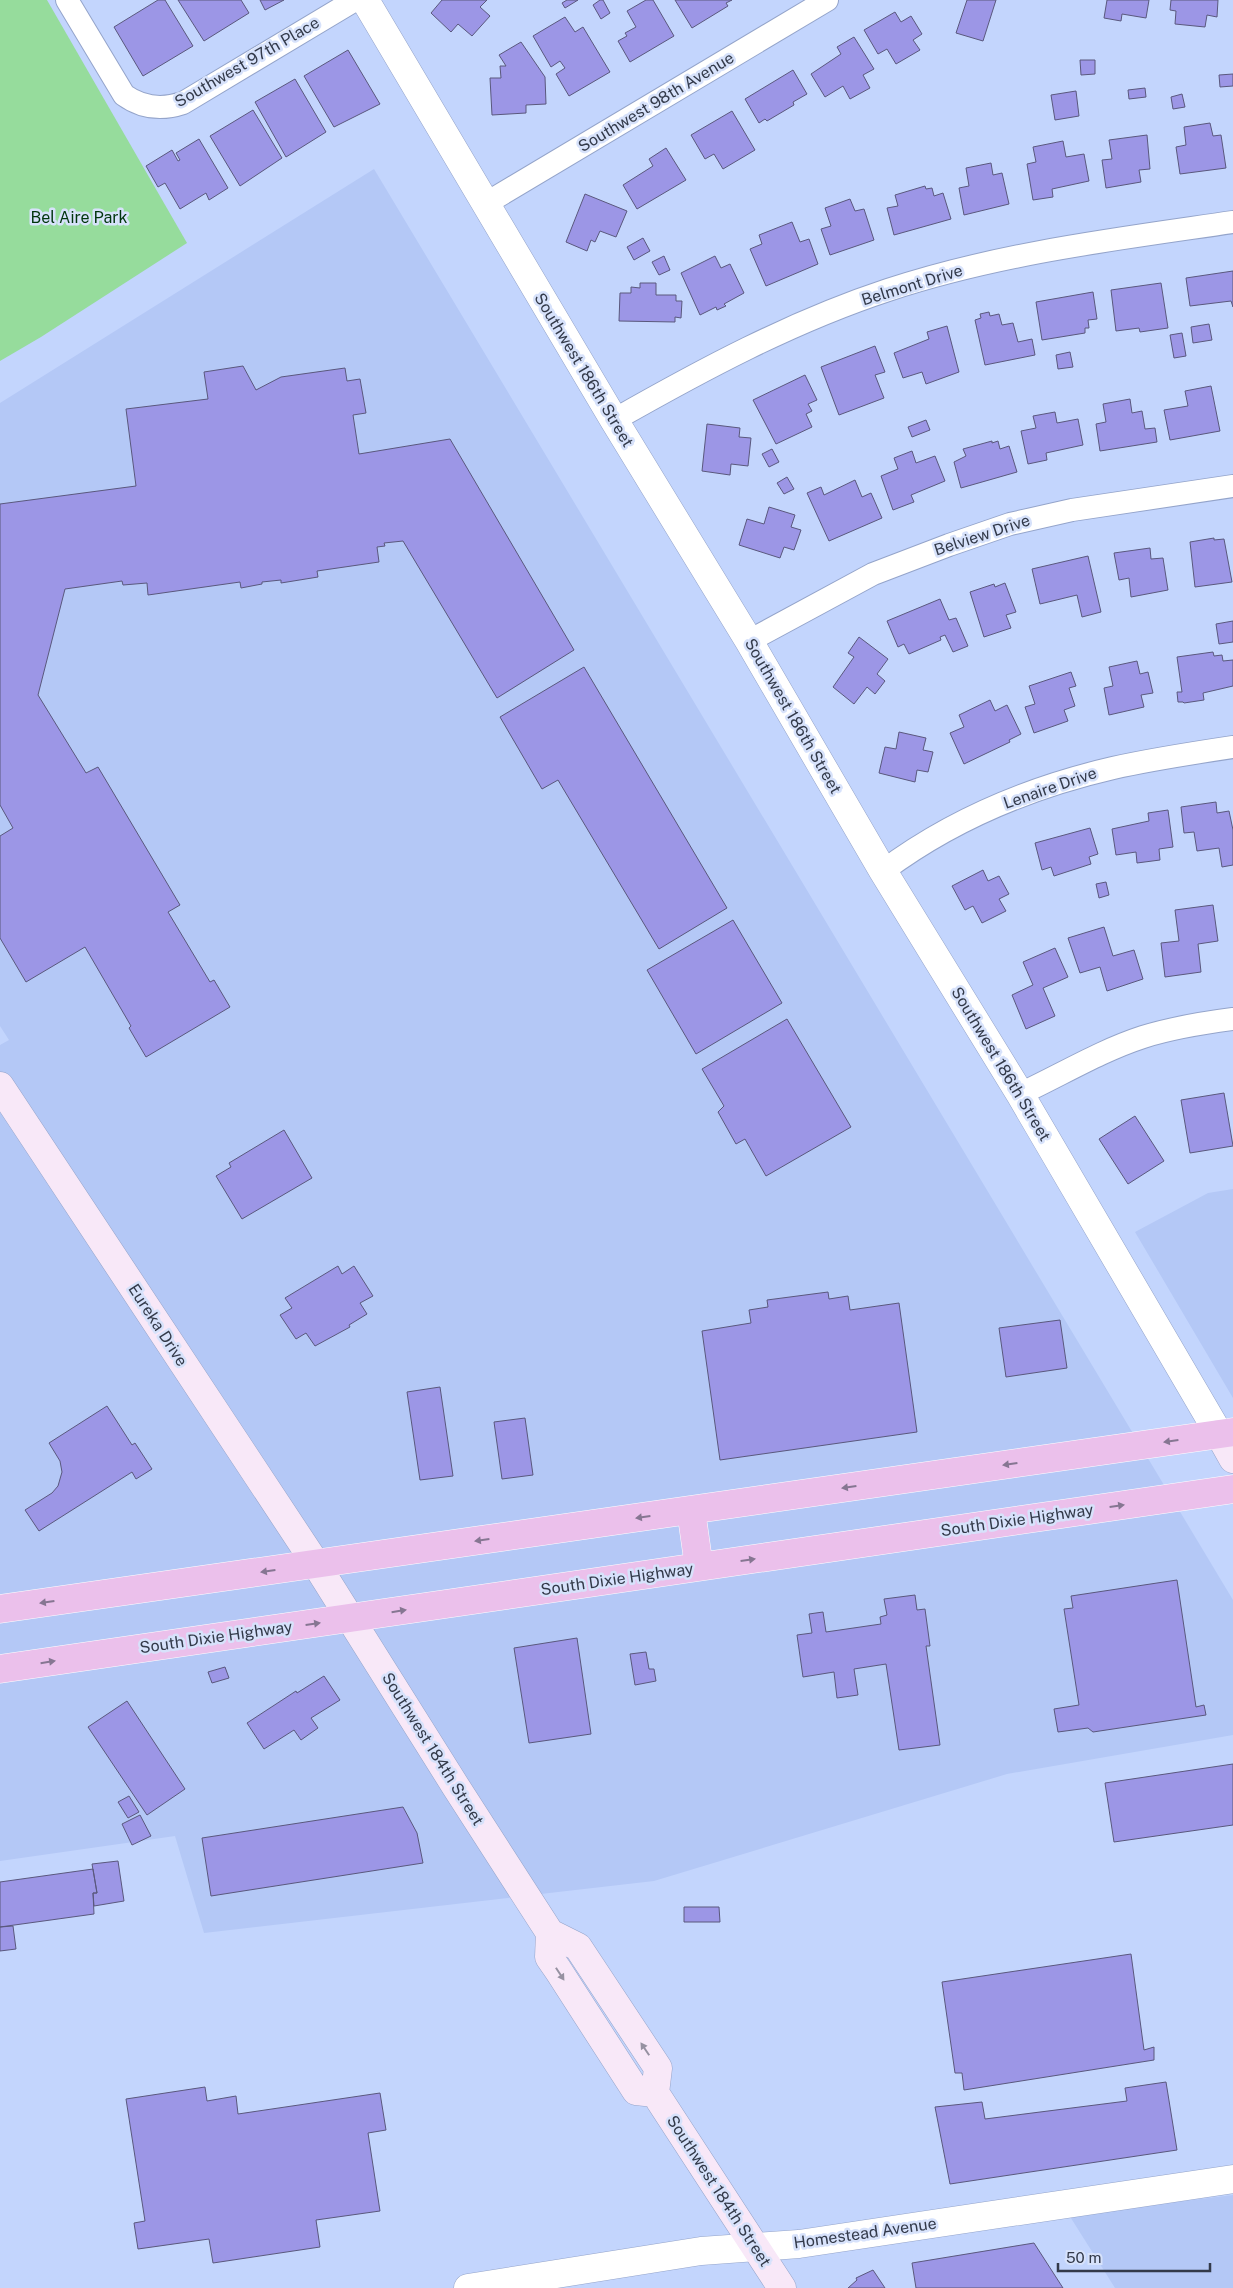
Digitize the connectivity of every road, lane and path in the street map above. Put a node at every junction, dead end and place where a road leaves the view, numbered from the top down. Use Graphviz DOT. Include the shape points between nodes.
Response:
graph roads {
  1 [pos="67,0"];
  2 [pos="354,0"];
  3 [pos="366,0"];
  4 [pos="827,0"];
  5 [pos="485,204"];
  6 [pos="1233,222"];
  7 [pos="614,420"];
  8 [pos="1233,486"];
  9 [pos="749,640"];
  10 [pos="1233,747"];
  11 [pos="883,871"];
  12 [pos="1233,1019"];
  13 [pos="0,1086"];
  14 [pos="1020,1094"];
  15 [pos="1226,1433"];
  16 [pos="1233,1459"];
  17 [pos="1233,1488"];
  18 [pos="691,1510"];
  19 [pos="316,1564"];
  20 [pos="699,1567"];
  21 [pos="0,1609"];
  22 [pos="351,1618"];
  23 [pos="0,1669"];
  24 [pos="1233,2179"];
  25 [pos="756,2247"];
  26 [pos="468,2288"];
  27 [pos="782,2288"];
  1 -- 2 [label="street, Southwest 97th Place" via="120,89 136,102 156,108 183,103"];
  3 -- 5 [label="street, Southwest 186th Street"];
  4 -- 5 [label="street, Southwest 98th Avenue"];
  5 -- 7 [label="street, Southwest 186th Street"];
  6 -- 7 [label="street, Belmont Drive" via="1025,253 888,290 767,338"];
  7 -- 9 [label="street, Southwest 186th Street"];
  8 -- 9 [label="street, Belview Drive" via="1042,515 1002,527 873,574"];
  9 -- 11 [label="street, Southwest 186th Street"];
  10 -- 11 [label="street, Lenaire Drive" via="1113,768 1025,795 945,830"];
  11 -- 14 [label="street, Southwest 186th Street"];
  12 -- 14 [label="street" via="1189,1025 1142,1038"];
  13 -- 19 [label="main road, Eureka Drive"];
  14 -- 15 [label="street, Southwest 186th Street"];
  15 -- 16 [label="main road"];
  15 -- 18 [label="highway, one-way"];
  20 -- 17 [label="highway, South Dixie Highway, one-way"];
  18 -- 19 [label="highway, one-way"];
  18 -- 20 [label="highway"];
  19 -- 21 [label="highway, one-way"];
  19 -- 22 [label="main road, Southwest 184th Street"];
  22 -- 20 [label="highway, South Dixie Highway, one-way"];
  23 -- 22 [label="highway, South Dixie Highway, one-way"];
  22 -- 25 [label="main road, Southwest 184th Street" via="550,1933 578,1947 658,2068 655,2093"];
  24 -- 25 [label="street, Homestead Avenue" via="810,2242"];
  25 -- 26 [label="street, Homestead Avenue" via="701,2251"];
  25 -- 27 [label="main road, Southwest 184th Street"];
}
